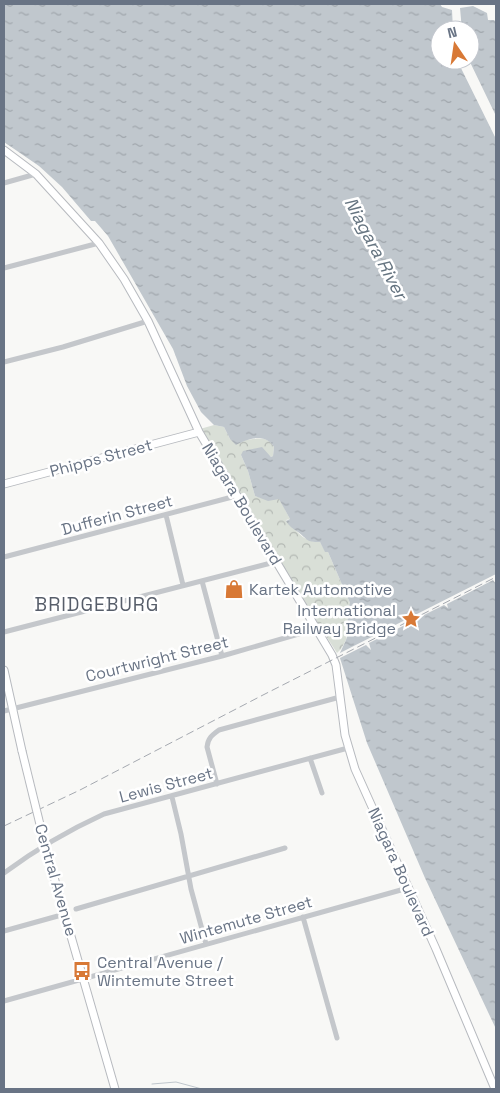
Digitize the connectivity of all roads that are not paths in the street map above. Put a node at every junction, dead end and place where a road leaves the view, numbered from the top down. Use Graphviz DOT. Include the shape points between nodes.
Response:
graph roads {
  1 [pos="4,150"];
  2 [pos="36,174"];
  3 [pos="4,183"];
  4 [pos="99,243"];
  5 [pos="4,268"];
  6 [pos="148,321"];
  7 [pos="4,362"];
  8 [pos="199,432"];
  9 [pos="4,484"];
  10 [pos="236,496"];
  11 [pos="166,515"];
  12 [pos="4,557"];
  13 [pos="275,562"];
  14 [pos="202,581"];
  15 [pos="183,585"];
  16 [pos="316,630"];
  17 [pos="4,632"];
  18 [pos="222,656"];
  19 [pos="4,670"];
  20 [pos="340,697"];
  21 [pos="12,709"];
  22 [pos="4,711"];
  23 [pos="348,748"];
  24 [pos="310,758"];
  25 [pos="217,784"];
  26 [pos="322,793"];
  27 [pos="172,797"];
  28 [pos="286,848"];
  29 [pos="4,873"];
  30 [pos="188,878"];
  31 [pos="408,888"];
  32 [pos="76,909"];
  33 [pos="65,914"];
  34 [pos="303,917"];
  35 [pos="4,931"];
  36 [pos="206,944"];
  37 [pos="85,979"];
  38 [pos="4,1001"];
  39 [pos="337,1038"];
  40 [pos="115,1089"];
  41 [pos="495,1089"];
  1 -- 2 [label="main road, Niagara Boulevard"];
  2 -- 3 [label="street"];
  2 -- 4 [label="main road, Niagara Boulevard"];
  4 -- 5 [label="street"];
  4 -- 6 [label="main road, Niagara Boulevard"];
  6 -- 7 [label="street"];
  6 -- 8 [label="main road, Niagara Boulevard"];
  8 -- 9 [label="main road, Phipps Street"];
  8 -- 10 [label="main road, Niagara Boulevard"];
  10 -- 11 [label="street, Dufferin Street"];
  10 -- 13 [label="main road, Niagara Boulevard"];
  11 -- 12 [label="street, Dufferin Street"];
  11 -- 15 [label="street"];
  13 -- 14 [label="street"];
  13 -- 16 [label="main road, Niagara Boulevard"];
  14 -- 15 [label="street"];
  14 -- 18 [label="street"];
  15 -- 17 [label="street"];
  16 -- 18 [label="street, Courtwright Street"];
  16 -- 20 [label="main road, Niagara Boulevard" via="336,665"];
  18 -- 21 [label="street, Courtwright Street"];
  19 -- 21 [label="main road, Central Avenue"];
  20 -- 23 [label="main road, Niagara Boulevard"];
  20 -- 25 [label="street" via="219,730 210,736 207,747"];
  21 -- 22 [label="street, Courtwright Street"];
  21 -- 33 [label="main road, Central Avenue, bridge"];
  23 -- 24 [label="street, Lewis Street"];
  23 -- 31 [label="main road, Niagara Boulevard"];
  24 -- 25 [label="street, Lewis Street"];
  24 -- 26 [label="street"];
  25 -- 27 [label="street, Lewis Street"];
  27 -- 29 [label="street, Lewis Street" via="104,814 24,858"];
  27 -- 30 [label="street"];
  28 -- 30 [label="street"];
  30 -- 32 [label="street"];
  30 -- 36 [label="street"];
  31 -- 34 [label="street, Wintemute Street"];
  31 -- 41 [label="main road, Niagara Boulevard"];
  33 -- 35 [label="street"];
  33 -- 37 [label="main road, Central Avenue"];
  34 -- 36 [label="street, Wintemute Street"];
  34 -- 39 [label="street"];
  36 -- 37 [label="street, Wintemute Street"];
  37 -- 38 [label="street, Wintemute Street"];
  37 -- 40 [label="main road, Central Avenue"];
}
